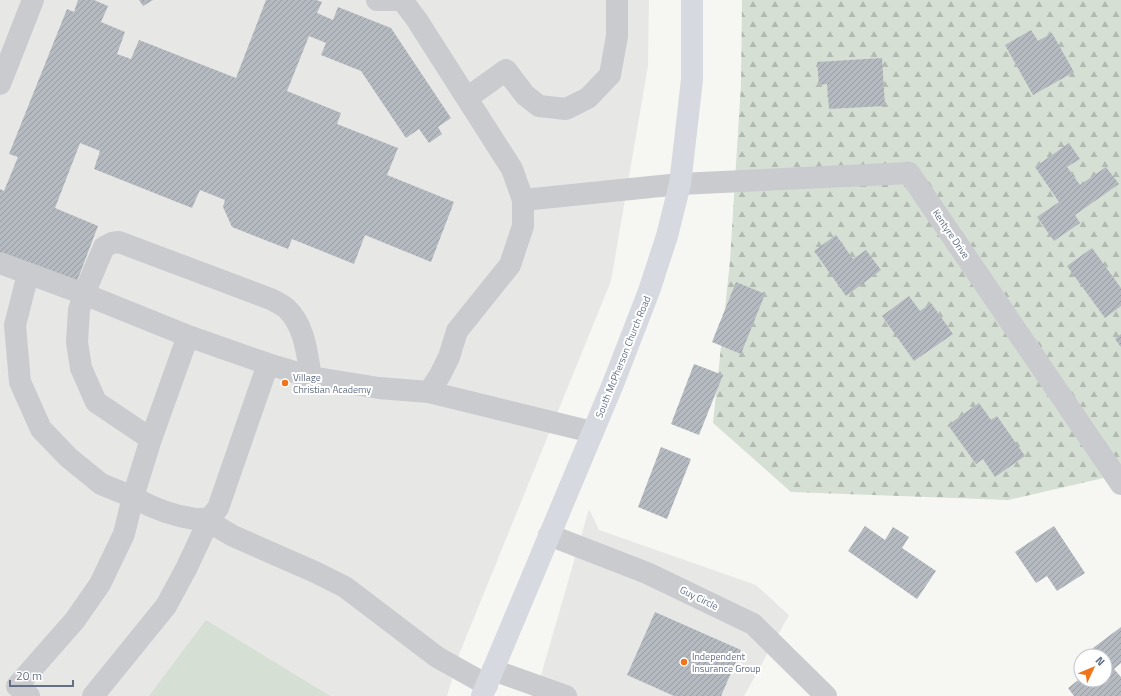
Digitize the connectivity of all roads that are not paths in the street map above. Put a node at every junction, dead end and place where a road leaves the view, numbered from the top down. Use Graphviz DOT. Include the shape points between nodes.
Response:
graph roads {
  1 [pos="34,0"];
  2 [pos="377,0"];
  3 [pos="402,0"];
  4 [pos="617,0"];
  5 [pos="692,0"];
  6 [pos="0,84"];
  7 [pos="466,98"];
  8 [pos="680,184"];
  9 [pos="523,200"];
  10 [pos="0,263"];
  11 [pos="28,274"];
  12 [pos="84,294"];
  13 [pos="188,336"];
  14 [pos="268,364"];
  15 [pos="311,377"];
  16 [pos="428,392"];
  17 [pos="592,432"];
  18 [pos="151,439"];
  19 [pos="1121,484"];
  20 [pos="133,497"];
  21 [pos="210,518"];
  22 [pos="549,535"];
  23 [pos="487,683"];
  24 [pos="29,696"];
  25 [pos="93,696"];
  26 [pos="566,696"];
  27 [pos="826,696"];
  1 -- 6 [label="street"];
  2 -- 3 [label="street"];
  3 -- 7 [label="street"];
  4 -- 7 [label="street" via="617,36 610,75 588,98 566,109 539,106 525,95 506,70"];
  5 -- 8 [label="main road, South McPherson Church Road" via="692,80"];
  7 -- 9 [label="street" via="512,169"];
  8 -- 9 [label="street"];
  8 -- 17 [label="main road, South McPherson Church Road" via="649,291"];
  8 -- 19 [label="street, Kentyre Drive" via="909,173"];
  9 -- 16 [label="street" via="523,226 510,265 457,331 440,375"];
  10 -- 11 [label="street"];
  11 -- 12 [label="street"];
  11 -- 20 [label="street" via="15,326 20,382 41,429 68,457 101,484"];
  12 -- 13 [label="street"];
  12 -- 15 [label="street" via="104,247 119,242 274,300 286,308 296,319 302,332"];
  12 -- 18 [label="street" via="79,310 76,342 81,368 96,402"];
  13 -- 14 [label="street"];
  13 -- 18 [label="street"];
  14 -- 15 [label="street"];
  14 -- 21 [label="street" via="218,508"];
  15 -- 16 [label="street" via="379,388"];
  16 -- 17 [label="street"];
  17 -- 22 [label="main road, South McPherson Church Road"];
  18 -- 20 [label="street"];
  20 -- 21 [label="street" via="168,512 196,519"];
  20 -- 24 [label="street" via="124,534 100,584 75,620 17,686"];
  21 -- 23 [label="street" via="216,526 233,536 345,587 437,657"];
  21 -- 25 [label="street" via="166,606"];
  22 -- 23 [label="main road, South McPherson Church Road"];
  22 -- 27 [label="street, Guy Circle" via="647,573 753,624"];
  23 -- 26 [label="street"];
}
